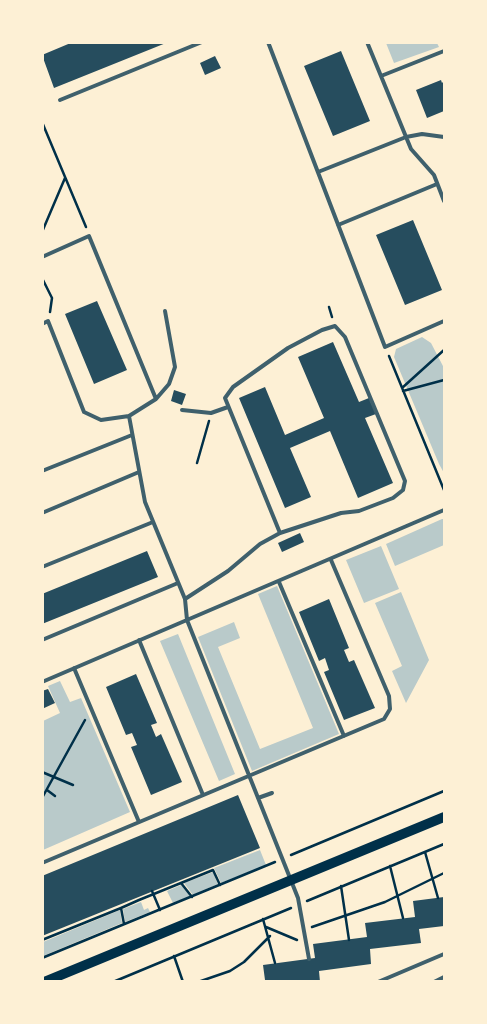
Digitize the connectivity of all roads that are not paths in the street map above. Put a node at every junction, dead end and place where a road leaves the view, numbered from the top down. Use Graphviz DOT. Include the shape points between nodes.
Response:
graph roads {
  1 [pos="202,42"];
  2 [pos="268,42"];
  3 [pos="368,42"];
  4 [pos="444,51"];
  5 [pos="381,76"];
  6 [pos="60,100"];
  7 [pos="406,137"];
  8 [pos="444,137"];
  9 [pos="318,172"];
  10 [pos="437,184"];
  11 [pos="444,200"];
  12 [pos="338,225"];
  13 [pos="42,257"];
  14 [pos="165,310"];
  15 [pos="333,319"];
  16 [pos="444,321"];
  17 [pos="42,324"];
  18 [pos="335,326"];
  19 [pos="156,400"];
  20 [pos="228,408"];
  21 [pos="182,410"];
  22 [pos="128,416"];
  23 [pos="132,435"];
  24 [pos="42,471"];
  25 [pos="139,472"];
  26 [pos="444,510"];
  27 [pos="42,513"];
  28 [pos="153,522"];
  29 [pos="280,533"];
  30 [pos="331,560"];
  31 [pos="42,567"];
  32 [pos="279,582"];
  33 [pos="178,583"];
  34 [pos="185,599"];
  35 [pos="186,620"];
  36 [pos="42,640"];
  37 [pos="139,640"];
  38 [pos="74,668"];
  39 [pos="42,682"];
  40 [pos="344,736"];
  41 [pos="250,776"];
  42 [pos="272,792"];
  43 [pos="204,795"];
  44 [pos="258,798"];
  45 [pos="444,817"];
  46 [pos="139,822"];
  47 [pos="42,863"];
  48 [pos="290,879"];
  49 [pos="444,956"];
  50 [pos="309,959"];
  51 [pos="444,977"];
  52 [pos="48,981"];
  53 [pos="378,982"];
  54 [pos="434,982"];
  1 -- 6 [label="lane"];
  2 -- 9 [label="lane"];
  3 -- 5 [label="lane"];
  4 -- 5 [label="lane"];
  5 -- 7 [label="lane"];
  7 -- 8 [label="lane" via="422,134"];
  7 -- 9 [label="lane"];
  7 -- 10 [label="lane"];
  9 -- 12 [label="lane"];
  10 -- 11 [label="lane"];
  10 -- 12 [label="lane"];
  12 -- 16 [label="lane" via="385,348"];
  13 -- 19 [label="lane" via="89,236"];
  14 -- 19 [label="lane" via="175,367"];
  15 -- 18 [label="lane"];
  17 -- 22 [label="lane" via="48,321 84,412 101,420"];
  18 -- 20 [label="lane" via="288,348 233,387 226,398"];
  18 -- 29 [label="lane" via="345,337 405,481 403,490 393,498 359,511 341,513"];
  19 -- 22 [label="lane"];
  20 -- 21 [label="lane" via="211,413"];
  20 -- 29 [label="lane"];
  22 -- 23 [label="lane"];
  23 -- 24 [label="lane"];
  23 -- 25 [label="lane"];
  25 -- 27 [label="lane"];
  25 -- 28 [label="lane"];
  26 -- 30 [label="lane"];
  28 -- 31 [label="lane"];
  28 -- 33 [label="lane"];
  29 -- 34 [label="lane"];
  30 -- 32 [label="lane"];
  30 -- 40 [label="lane" via="389,696 390,709 384,718"];
  32 -- 35 [label="lane"];
  32 -- 40 [label="lane"];
  33 -- 34 [label="lane"];
  33 -- 36 [label="lane"];
  34 -- 35 [label="lane"];
  35 -- 37 [label="lane"];
  35 -- 41 [label="lane"];
  37 -- 38 [label="lane"];
  37 -- 43 [label="lane"];
  38 -- 39 [label="lane"];
  38 -- 46 [label="lane"];
  40 -- 41 [label="lane"];
  41 -- 43 [label="lane"];
  41 -- 44 [label="lane"];
  42 -- 44 [label="lane"];
  43 -- 46 [label="lane"];
  44 -- 48 [label="lane"];
  45 -- 48 [label="main road"];
  46 -- 47 [label="lane"];
  48 -- 50 [label="lane" via="299,904"];
  48 -- 52 [label="main road"];
  49 -- 53 [label="lane"];
  51 -- 54 [label="lane"];
}
